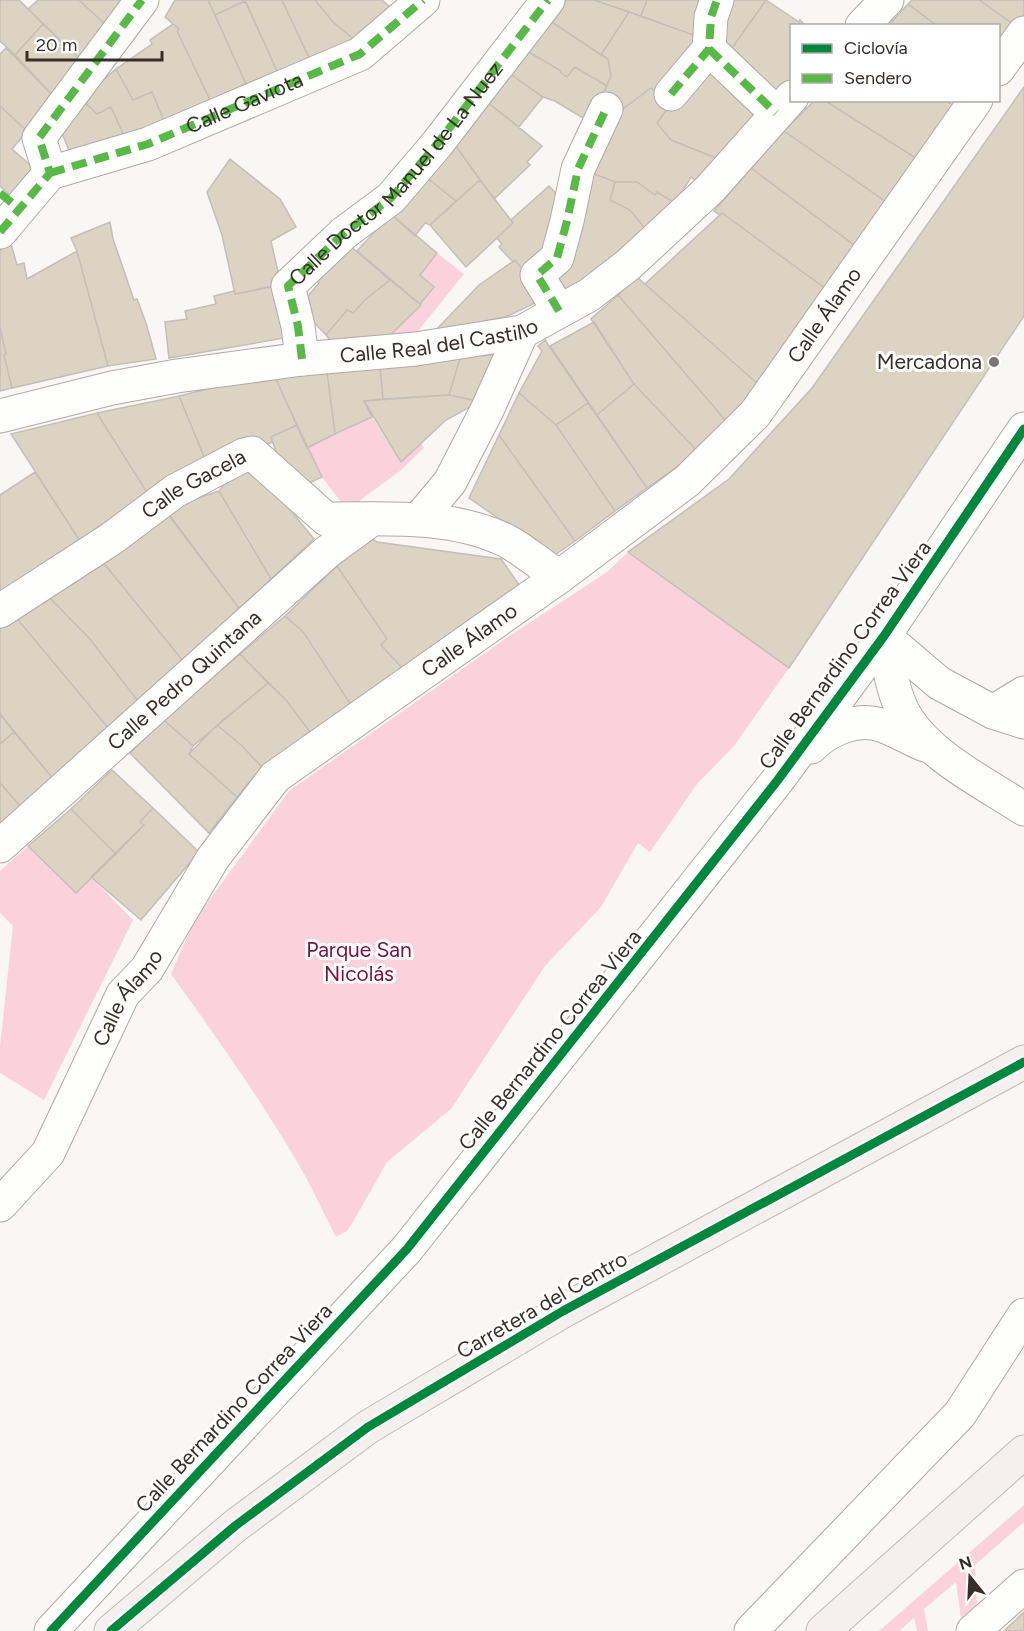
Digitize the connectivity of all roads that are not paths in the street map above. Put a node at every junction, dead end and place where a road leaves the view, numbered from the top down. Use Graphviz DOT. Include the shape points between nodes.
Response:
graph roads {
  1 [pos="142,0"];
  2 [pos="423,0"];
  3 [pos="548,0"];
  4 [pos="717,0"];
  5 [pos="887,0"];
  6 [pos="864,24"];
  7 [pos="1024,33"];
  8 [pos="709,49"];
  9 [pos="1000,68"];
  10 [pos="671,94"];
  11 [pos="975,102"];
  12 [pos="784,105"];
  13 [pos="606,109"];
  14 [pos="50,173"];
  15 [pos="6,211"];
  16 [pos="559,311"];
  17 [pos="522,332"];
  18 [pos="302,359"];
  19 [pos="0,416"];
  20 [pos="1024,429"];
  21 [pos="372,519"];
  22 [pos="419,519"];
  23 [pos="559,578"];
  24 [pos="0,611"];
  25 [pos="884,636"];
  26 [pos="1024,693"];
  27 [pos="993,712"];
  28 [pos="1024,722"];
  29 [pos="932,748"];
  30 [pos="777,781"];
  31 [pos="1024,809"];
  32 [pos="0,846"];
  33 [pos="1024,1062"];
  34 [pos="0,1205"];
  35 [pos="1024,1315"];
  36 [pos="1024,1452"];
  37 [pos="1024,1586"];
  38 [pos="50,1627"];
  39 [pos="111,1631"];
  40 [pos="751,1631"];
  41 [pos="823,1631"];
  42 [pos="973,1631"];
  1 -- 14 [label="street" via="39,138"];
  2 -- 14 [label="street, Calle Gaviota" via="360,54 148,144"];
  3 -- 18 [label="street, Calle Doctor Manuel de La Nuez" via="391,198 344,233 288,286"];
  4 -- 8 [label="street" via="711,17"];
  5 -- 6 [label="street"];
  7 -- 9 [label="street"];
  8 -- 10 [label="street"];
  8 -- 12 [label="street"];
  11 -- 23 [label="street, Calle Álamo" via="755,414 687,481"];
  12 -- 16 [label="street, Calle Real del Castillo" via="710,189 628,265 589,295"];
  13 -- 16 [label="street" via="578,169 557,258 537,275"];
  14 -- 15 [label="street"];
  16 -- 17 [label="street, Calle Real del Castillo"];
  17 -- 18 [label="street, Calle Real del Castillo" via="416,349"];
  17 -- 22 [label="street" via="450,482"];
  18 -- 19 [label="street, Calle Real del Castillo" via="112,388"];
  20 -- 25 [label="street, Calle Bernardino Correa Viera"];
  21 -- 22 [label="street, Calle Gacela"];
  21 -- 24 [label="street, Calle Gacela" via="326,519 252,453 175,491 111,539"];
  21 -- 32 [label="street, Calle Pedro Quintana" via="327,552"];
  22 -- 23 [label="street, Calle Gacela" via="474,528 507,541"];
  23 -- 34 [label="street, Calle Álamo" via="275,777 213,858 147,969 123,994 48,1153"];
  25 -- 27 [label="street" via="939,683"];
  25 -- 29 [label="street" via="891,679 907,719"];
  25 -- 30 [label="street, Calle Bernardino Correa Viera"];
  26 -- 27 [label="street"];
  27 -- 28 [label="street"];
  29 -- 30 [label="street" via="879,724 847,724 821,737"];
  29 -- 31 [label="street"];
  30 -- 38 [label="street, Calle Bernardino Correa Viera" via="407,1249"];
  33 -- 39 [label="main road, Carretera del Centro" via="563,1311 368,1427 235,1526"];
  35 -- 40 [label="street" via="960,1414"];
  36 -- 41 [label="main road"];
  37 -- 42 [label="street"];
}
